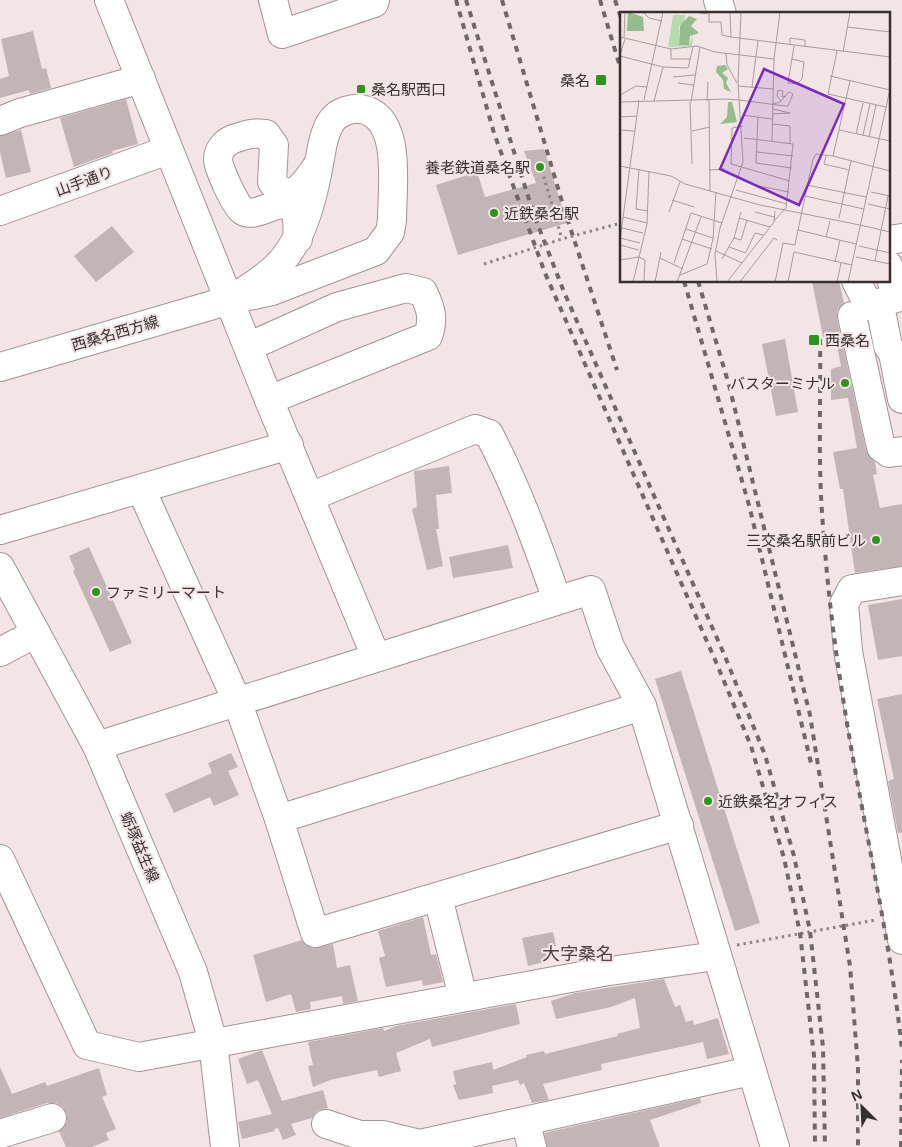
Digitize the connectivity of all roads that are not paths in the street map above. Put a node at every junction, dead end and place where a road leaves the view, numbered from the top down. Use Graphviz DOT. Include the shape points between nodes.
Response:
graph roads {
  1 [pos="109,0"];
  2 [pos="273,0"];
  3 [pos="375,0"];
  4 [pos="141,79"];
  5 [pos="0,121"];
  6 [pos="168,150"];
  7 [pos="320,162"];
  8 [pos="0,211"];
  9 [pos="298,236"];
  10 [pos="329,269"];
  11 [pos="858,282"];
  12 [pos="886,294"];
  13 [pos="230,300"];
  14 [pos="248,346"];
  15 [pos="0,367"];
  16 [pos="902,399"];
  17 [pos="269,400"];
  18 [pos="289,445"];
  19 [pos="902,451"];
  20 [pos="141,489"];
  21 [pos="310,497"];
  22 [pos="0,530"];
  23 [pos="0,566"];
  24 [pos="902,581"];
  25 [pos="557,600"];
  26 [pos="36,633"];
  27 [pos="0,652"];
  28 [pos="376,658"];
  29 [pos="238,701"];
  30 [pos="642,706"];
  31 [pos="97,746"];
  32 [pos="279,820"];
  33 [pos="679,825"];
  34 [pos="0,859"];
  35 [pos="438,897"];
  36 [pos="900,926"];
  37 [pos="716,956"];
  38 [pos="463,997"];
  39 [pos="213,1042"];
  40 [pos="751,1071"];
  41 [pos="52,1118"];
  42 [pos="525,1121"];
  43 [pos="326,1124"];
  44 [pos="0,1134"];
  45 [pos="225,1147"];
  46 [pos="532,1147"];
  47 [pos="775,1147"];
  1 -- 4 [label="street"];
  2 -- 3 [label="street" via="282,34"];
  4 -- 5 [label="street" via="48,104"];
  4 -- 6 [label="street"];
  6 -- 8 [label="street, 山手通り"];
  6 -- 13 [label="street"];
  7 -- 9 [label="street" via="310,205"];
  7 -- 9 [label="street" via="298,191 291,193 272,182 274,145 266,134 255,132 230,140 221,148 218,161 236,206 253,214 279,203 288,206 294,209"];
  7 -- 10 [label="street" via="327,130 334,118 344,111 371,111 388,131 391,145 390,232 376,251"];
  9 -- 10 [label="street" via="308,260"];
  9 -- 13 [label="street" via="278,266"];
  10 -- 13 [label="street" via="272,291"];
  11 -- 12 [label="street"];
  12 -- 16 [label="street" via="888,346 893,353"];
  12 -- 19 [label="street" via="881,448 889,454"];
  13 -- 14 [label="street"];
  13 -- 15 [label="street, 西桑名西方線"];
  14 -- 17 [label="street"];
  14 -- 17 [label="street" via="337,307 406,288 423,292 431,308 432,324 428,336"];
  17 -- 18 [label="street"];
  18 -- 20 [label="street"];
  18 -- 21 [label="street"];
  20 -- 22 [label="street"];
  20 -- 29 [label="street"];
  21 -- 25 [label="street" via="475,429 489,434 530,523"];
  21 -- 28 [label="street"];
  23 -- 26 [label="street, 蛎塚益生線"];
  24 -- 36 [label="street" via="852,589 844,604 848,651"];
  25 -- 28 [label="street"];
  25 -- 30 [label="street" via="591,590 610,647"];
  26 -- 27 [label="street"];
  26 -- 31 [label="street, 蛎塚益生線"];
  28 -- 29 [label="street"];
  29 -- 31 [label="street"];
  29 -- 32 [label="street"];
  30 -- 32 [label="street"];
  30 -- 33 [label="street"];
  31 -- 39 [label="street, 蛎塚益生線" via="193,972"];
  32 -- 35 [label="street" via="315,933"];
  33 -- 35 [label="street"];
  33 -- 37 [label="street" via="709,922"];
  34 -- 39 [label="street" via="87,1045 139,1056"];
  35 -- 38 [label="street"];
  37 -- 38 [label="street"];
  37 -- 40 [label="street"];
  38 -- 39 [label="street"];
  39 -- 45 [label="street, 蛎塚益生線"];
  40 -- 42 [label="street"];
  40 -- 47 [label="street"];
  41 -- 44 [label="street"];
  42 -- 43 [label="street" via="420,1144 383,1135 360,1135"];
  42 -- 46 [label="street"];
}
